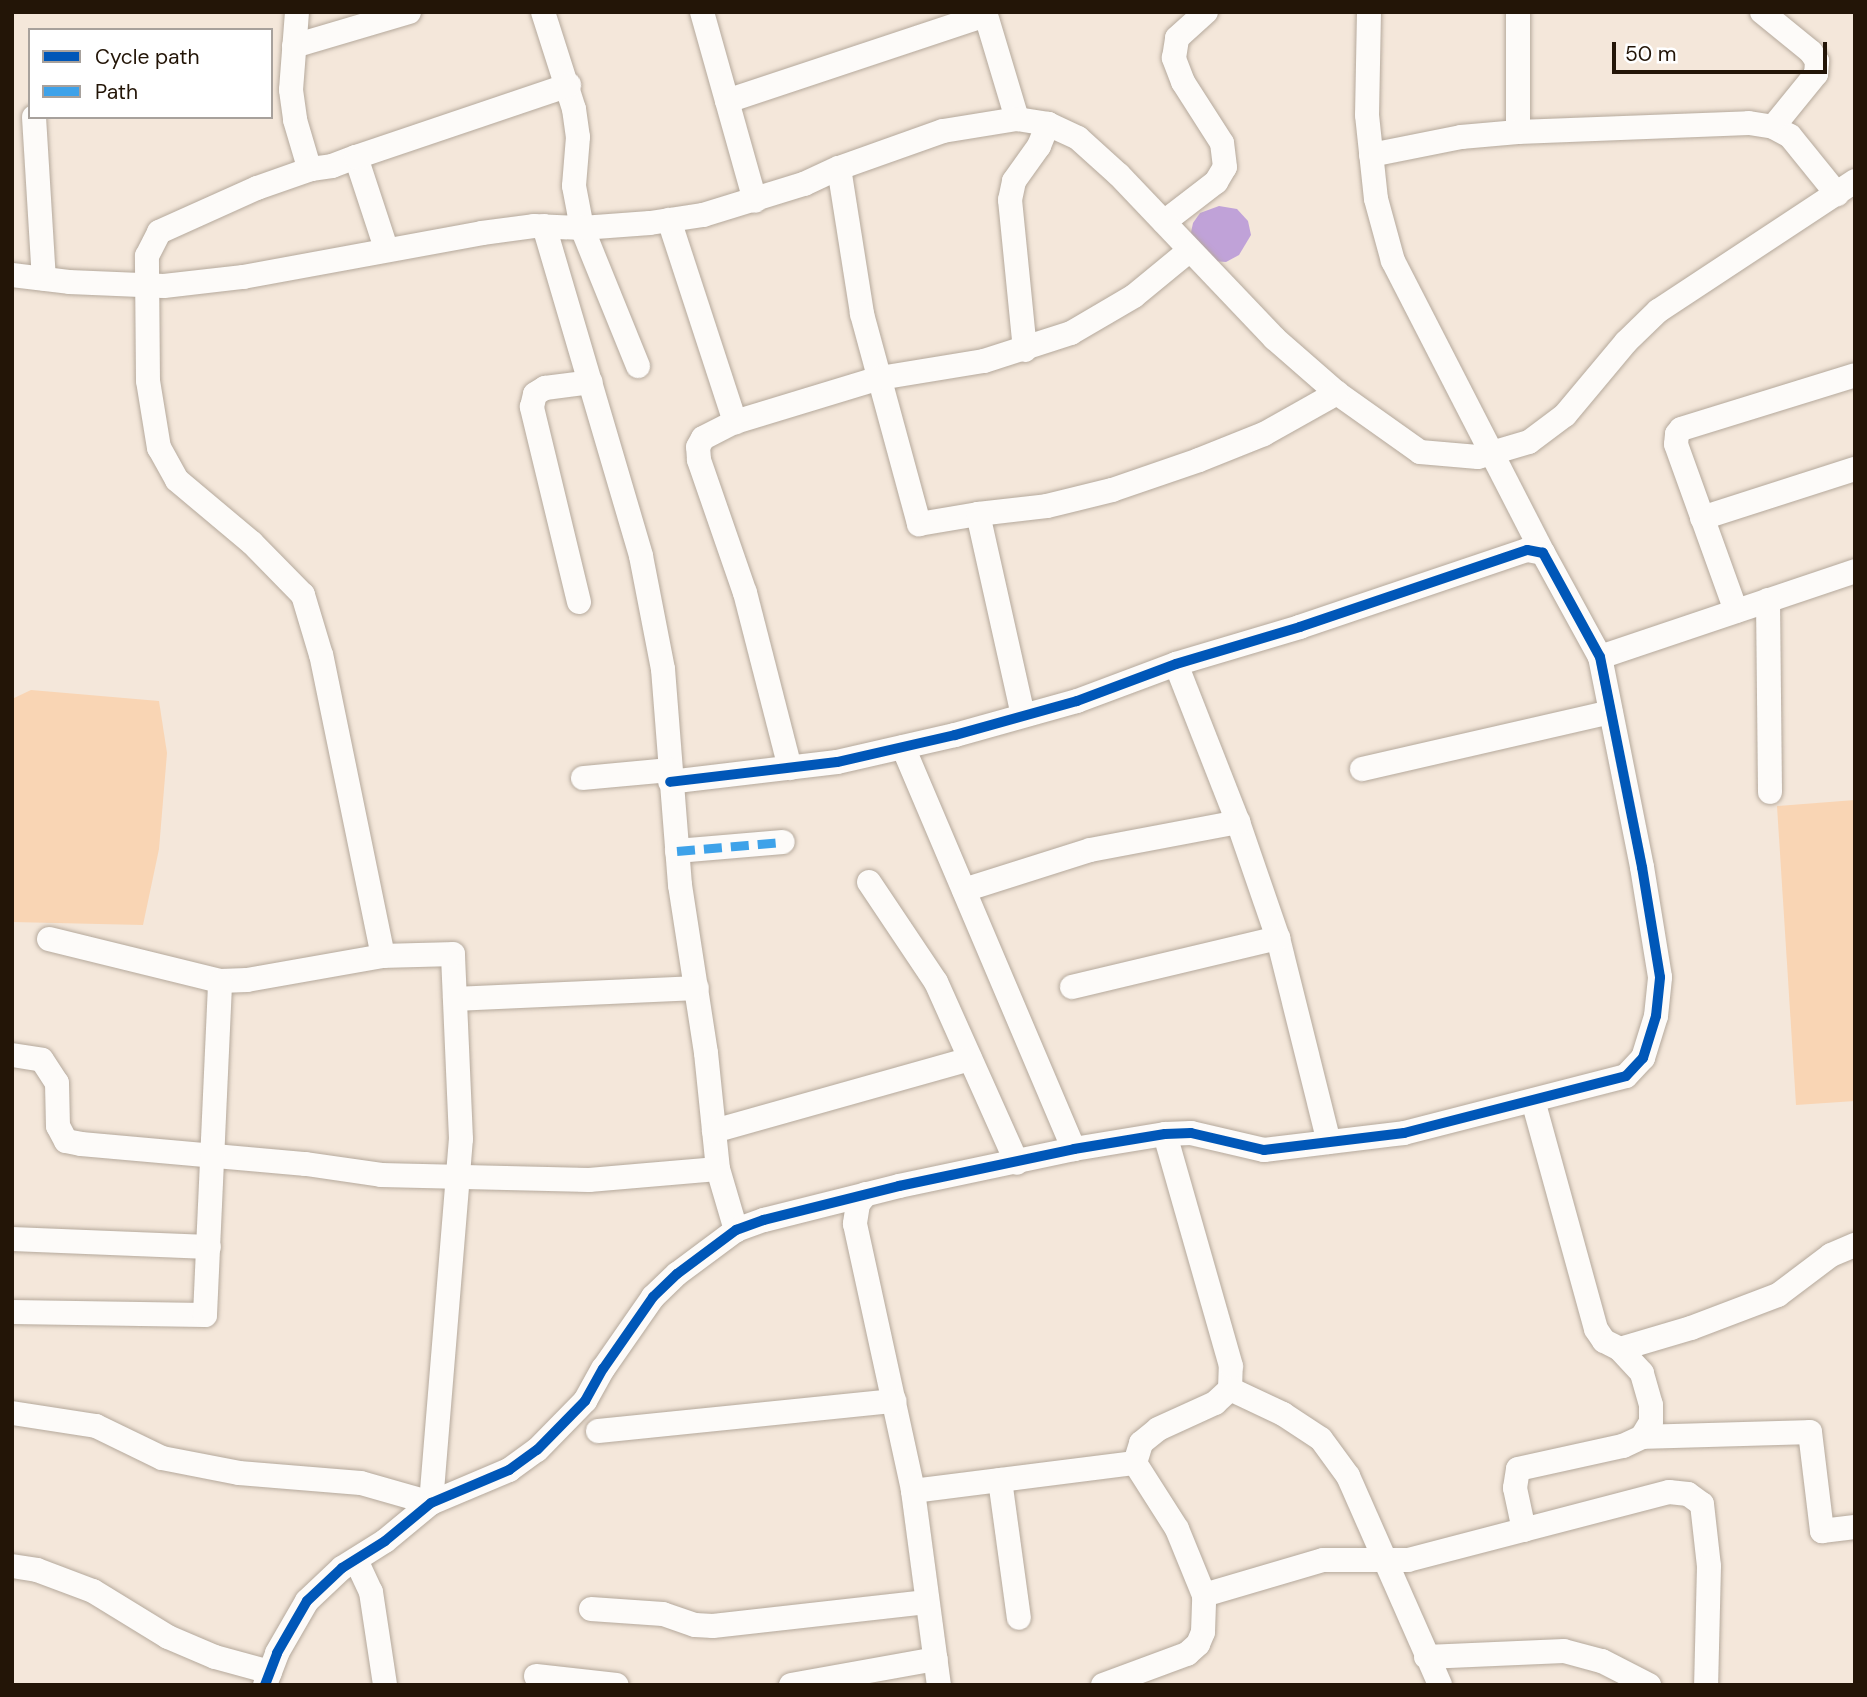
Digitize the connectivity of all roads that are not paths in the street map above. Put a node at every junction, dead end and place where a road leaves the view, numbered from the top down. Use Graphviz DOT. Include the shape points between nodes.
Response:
graph roads {
  1 [pos="297,12"];
  2 [pos="409,12"];
  3 [pos="543,12"];
  4 [pos="702,12"];
  5 [pos="1206,12"];
  6 [pos="1369,12"];
  7 [pos="1518,12"];
  8 [pos="1762,12"];
  9 [pos="985,13"];
  10 [pos="294,46"];
  11 [pos="569,85"];
  12 [pos="727,101"];
  13 [pos="34,119"];
  14 [pos="1017,119"];
  15 [pos="1048,124"];
  16 [pos="1773,127"];
  17 [pos="1518,132"];
  18 [pos="1371,155"];
  19 [pos="356,156"];
  20 [pos="839,168"];
  21 [pos="311,169"];
  22 [pos="1846,188"];
  23 [pos="755,201"];
  24 [pos="669,220"];
  25 [pos="1164,222"];
  26 [pos="544,226"];
  27 [pos="582,228"];
  28 [pos="386,248"];
  29 [pos="1190,250"];
  30 [pos="12,275"];
  31 [pos="44,279"];
  32 [pos="147,286"];
  33 [pos="1025,350"];
  34 [pos="638,366"];
  35 [pos="1855,375"];
  36 [pos="880,378"];
  37 [pos="592,382"];
  38 [pos="1337,393"];
  39 [pos="735,422"];
  40 [pos="1489,453"];
  41 [pos="1855,469"];
  42 [pos="978,514"];
  43 [pos="1702,518"];
  44 [pos="1543,553"];
  45 [pos="1855,571"];
  46 [pos="1768,600"];
  47 [pos="579,602"];
  48 [pos="1736,611"];
  49 [pos="1601,657"];
  50 [pos="1176,664"];
  51 [pos="1611,712"];
  52 [pos="1024,715"];
  53 [pos="903,747"];
  54 [pos="790,768"];
  55 [pos="1362,769"];
  56 [pos="670,776"];
  57 [pos="583,778"];
  58 [pos="1770,792"];
  59 [pos="1238,822"];
  60 [pos="783,842"];
  61 [pos="677,851"];
  62 [pos="869,882"];
  63 [pos="964,890"];
  64 [pos="1278,938"];
  65 [pos="49,939"];
  66 [pos="383,956"];
  67 [pos="219,981"];
  68 [pos="1073,987"];
  69 [pos="697,988"];
  70 [pos="455,999"];
  71 [pos="12,1055"];
  72 [pos="970,1059"];
  73 [pos="1533,1101"];
  74 [pos="714,1131"];
  75 [pos="1165,1134"];
  76 [pos="1329,1142"];
  77 [pos="1074,1149"];
  78 [pos="213,1155"];
  79 [pos="1017,1163"];
  80 [pos="718,1169"];
  81 [pos="457,1176"];
  82 [pos="866,1194"];
  83 [pos="736,1230"];
  84 [pos="12,1240"];
  85 [pos="1855,1245"];
  86 [pos="209,1247"];
  87 [pos="12,1311"];
  88 [pos="1620,1349"];
  89 [pos="1230,1389"];
  90 [pos="894,1401"];
  91 [pos="12,1413"];
  92 [pos="598,1432"];
  93 [pos="1642,1437"];
  94 [pos="1135,1463"];
  95 [pos="1000,1480"];
  96 [pos="913,1491"];
  97 [pos="431,1503"];
  98 [pos="1855,1527"];
  99 [pos="1524,1530"];
  100 [pos="356,1560"];
  101 [pos="1386,1562"];
  102 [pos="12,1566"];
  103 [pos="1204,1595"];
  104 [pos="928,1602"];
  105 [pos="591,1609"];
  106 [pos="1019,1618"];
  107 [pos="1426,1657"];
  108 [pos="936,1659"];
  109 [pos="536,1676"];
  110 [pos="267,1678"];
  111 [pos="385,1685"];
  112 [pos="616,1685"];
  113 [pos="791,1685"];
  114 [pos="939,1685"];
  115 [pos="1103,1685"];
  116 [pos="1440,1685"];
  117 [pos="1649,1685"];
  118 [pos="1706,1685"];
  1 -- 10 [label="street"];
  2 -- 10 [label="street"];
  3 -- 11 [label="street"];
  4 -- 12 [label="street"];
  5 -- 25 [label="street" via="1177,38 1174,58 1183,82 1222,143 1225,167 1216,183"];
  6 -- 18 [label="street"];
  7 -- 17 [label="street"];
  8 -- 16 [label="street" via="1817,61 1816,74"];
  9 -- 12 [label="street"];
  9 -- 14 [label="street"];
  10 -- 21 [label="street" via="291,90 295,120"];
  11 -- 19 [label="street"];
  11 -- 27 [label="street" via="578,137 574,186"];
  12 -- 23 [label="street"];
  13 -- 31 [label="street"];
  14 -- 15 [label="street"];
  14 -- 20 [label="street" via="943,131"];
  15 -- 25 [label="street" via="1078,138"];
  15 -- 33 [label="street" via="1039,146 1014,181 1010,200"];
  16 -- 17 [label="street" via="1749,123"];
  16 -- 22 [label="street" via="1790,136"];
  17 -- 18 [label="street" via="1461,137"];
  18 -- 40 [label="street" via="1376,199 1393,261"];
  19 -- 21 [label="street"];
  19 -- 28 [label="street"];
  20 -- 23 [label="street"];
  20 -- 36 [label="street" via="862,314"];
  21 -- 32 [label="street" via="159,232 147,256"];
  22 -- 40 [label="street" via="1658,312 1626,341 1556,422 1529,442"];
  23 -- 24 [label="street"];
  24 -- 27 [label="street"];
  24 -- 39 [label="street"];
  25 -- 29 [label="street"];
  26 -- 27 [label="street"];
  26 -- 28 [label="street"];
  26 -- 37 [label="street"];
  27 -- 34 [label="street"];
  28 -- 32 [label="street" via="243,277"];
  29 -- 33 [label="street" via="1134,296 1071,333"];
  29 -- 38 [label="street" via="1275,338"];
  30 -- 31 [label="street"];
  31 -- 32 [label="street"];
  32 -- 66 [label="street" via="148,381 159,448 177,480 252,543 303,595 321,655"];
  33 -- 36 [label="street"];
  35 -- 43 [label="street" via="1681,429 1676,444"];
  36 -- 39 [label="street"];
  36 -- 42 [label="street" via="919,524"];
  37 -- 47 [label="street" via="545,388 535,394 532,407"];
  37 -- 56 [label="street" via="641,556 663,669"];
  38 -- 40 [label="street" via="1420,452 1478,457"];
  38 -- 42 [label="street" via="1264,433 1112,490 1047,506"];
  39 -- 54 [label="street" via="703,438 699,460 745,593"];
  40 -- 44 [label="street"];
  41 -- 43 [label="street"];
  42 -- 52 [label="street"];
  43 -- 48 [label="street"];
  44 -- 49 [label="street"];
  44 -- 50 [label="street" via="1527,550"];
  45 -- 46 [label="street"];
  46 -- 48 [label="street"];
  46 -- 58 [label="street"];
  48 -- 49 [label="street"];
  49 -- 51 [label="street"];
  50 -- 52 [label="street" via="1077,701"];
  50 -- 59 [label="street"];
  51 -- 55 [label="street"];
  51 -- 73 [label="street" via="1660,977 1656,1016 1643,1058 1626,1076"];
  52 -- 53 [label="street"];
  53 -- 54 [label="street"];
  53 -- 63 [label="street"];
  54 -- 56 [label="street"];
  56 -- 57 [label="street"];
  56 -- 61 [label="street"];
  59 -- 63 [label="street" via="1090,850"];
  59 -- 64 [label="street"];
  60 -- 61 [label="street"];
  61 -- 69 [label="street"];
  62 -- 72 [label="street" via="924,960"];
  63 -- 77 [label="street"];
  64 -- 68 [label="street"];
  64 -- 76 [label="street"];
  65 -- 67 [label="street"];
  66 -- 67 [label="street"];
  66 -- 70 [label="street" via="453,954"];
  67 -- 78 [label="street"];
  69 -- 70 [label="street"];
  69 -- 74 [label="street"];
  70 -- 81 [label="street" via="461,1139"];
  71 -- 78 [label="street" via="42,1060 57,1083 58,1126 66,1141 126,1151"];
  72 -- 74 [label="street"];
  72 -- 79 [label="street"];
  73 -- 76 [label="street" via="1404,1133"];
  73 -- 88 [label="street" via="1596,1329 1604,1341"];
  74 -- 80 [label="street"];
  75 -- 76 [label="street" via="1191,1133 1264,1150"];
  75 -- 77 [label="street"];
  75 -- 89 [label="street" via="1231,1366"];
  77 -- 79 [label="street"];
  78 -- 81 [label="street" via="381,1175"];
  78 -- 86 [label="street"];
  79 -- 82 [label="street"];
  80 -- 81 [label="street" via="589,1180"];
  80 -- 83 [label="street"];
  81 -- 97 [label="street"];
  82 -- 83 [label="street"];
  82 -- 90 [label="street" via="858,1204 855,1224"];
  83 -- 97 [label="street" via="653,1297 585,1401 537,1450 509,1470"];
  84 -- 86 [label="street"];
  85 -- 88 [label="street" via="1831,1255 1778,1295"];
  86 -- 87 [label="street" via="205,1315"];
  88 -- 93 [label="street" via="1642,1373 1651,1405 1651,1422"];
  89 -- 94 [label="street" via="1215,1403 1158,1429 1141,1443"];
  89 -- 101 [label="street" via="1283,1414 1321,1439 1348,1476"];
  90 -- 92 [label="street"];
  90 -- 96 [label="street"];
  91 -- 97 [label="street" via="96,1426 162,1458 239,1474 361,1483"];
  93 -- 98 [label="street" via="1810,1432 1822,1531"];
  93 -- 99 [label="street" via="1623,1446 1518,1469 1515,1488"];
  94 -- 95 [label="street"];
  94 -- 103 [label="street" via="1177,1529"];
  95 -- 96 [label="street"];
  95 -- 106 [label="street"];
  96 -- 104 [label="street"];
  97 -- 100 [label="street"];
  99 -- 101 [label="street"];
  99 -- 118 [label="street" via="1669,1492 1688,1494 1702,1504 1709,1566"];
  100 -- 110 [label="street" via="307,1601"];
  100 -- 111 [label="street" via="371,1592"];
  101 -- 103 [label="street" via="1323,1560"];
  101 -- 107 [label="street"];
  102 -- 110 [label="street" via="37,1570 93,1591 168,1637"];
  103 -- 115 [label="street" via="1203,1632 1187,1654"];
  104 -- 105 [label="street" via="713,1626 663,1614"];
  104 -- 108 [label="street"];
  107 -- 116 [label="street"];
  107 -- 117 [label="street" via="1564,1651 1602,1661"];
  108 -- 113 [label="street"];
  108 -- 114 [label="street"];
  109 -- 112 [label="street"];
}
